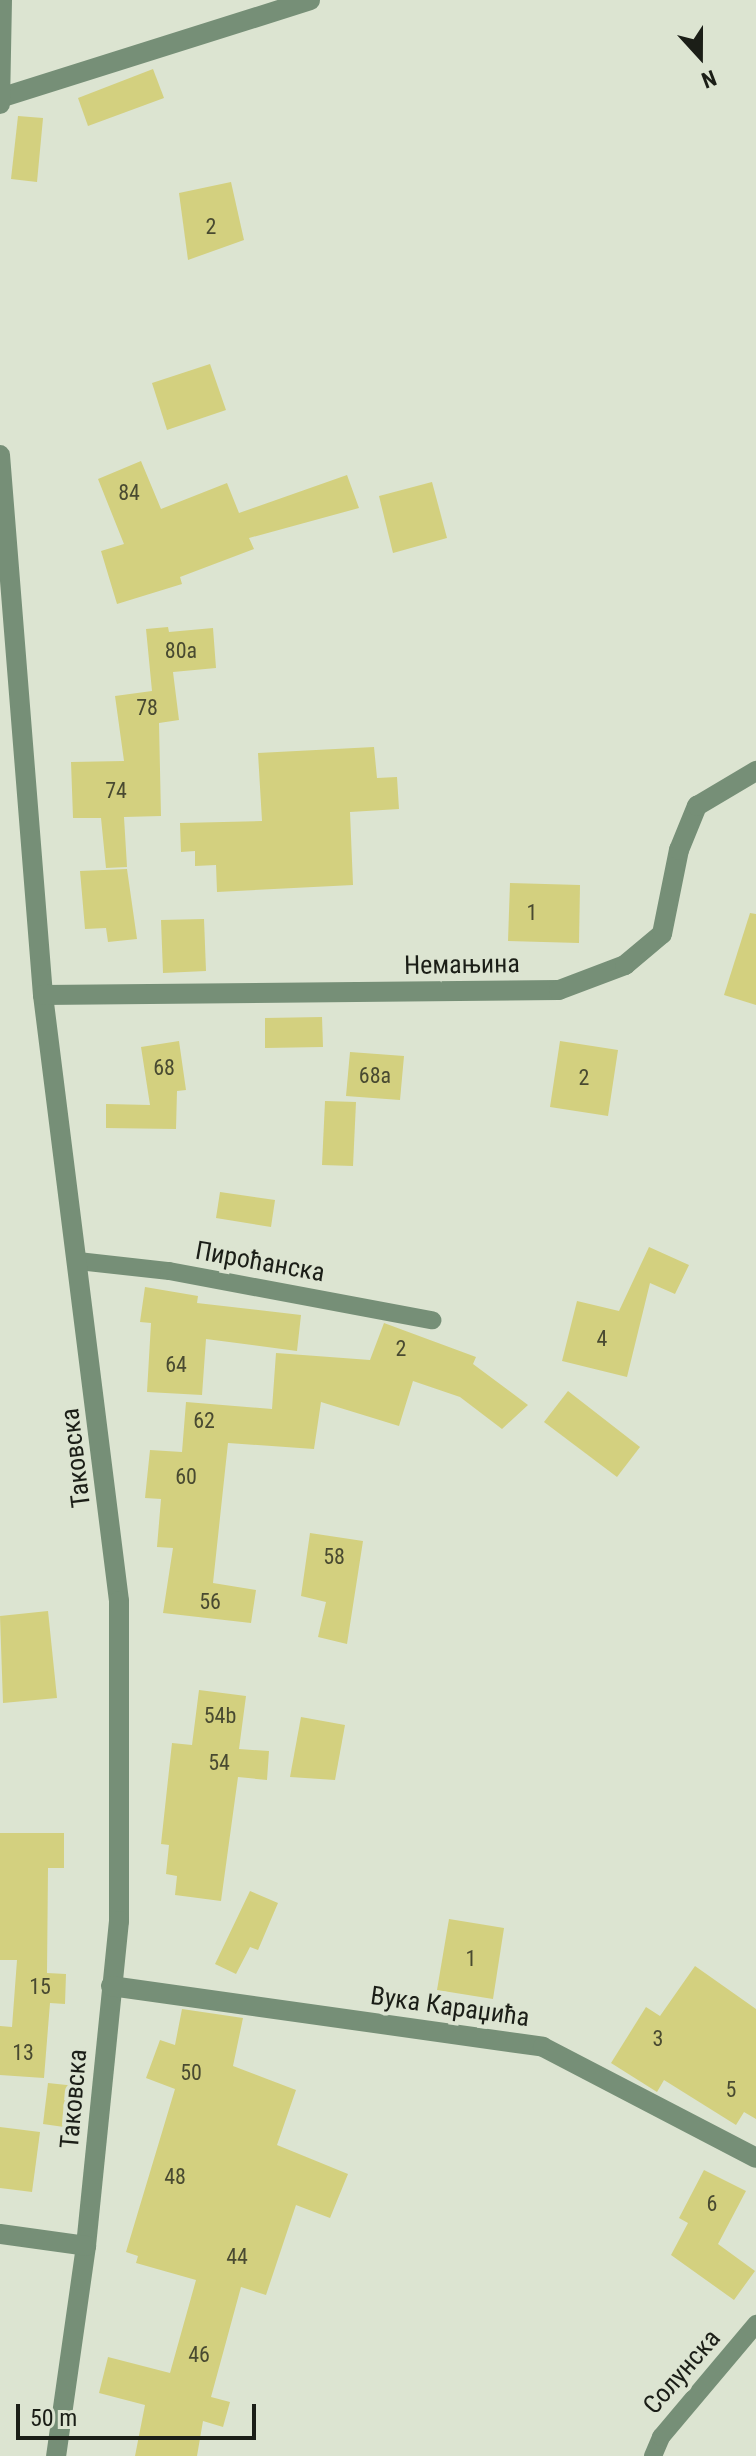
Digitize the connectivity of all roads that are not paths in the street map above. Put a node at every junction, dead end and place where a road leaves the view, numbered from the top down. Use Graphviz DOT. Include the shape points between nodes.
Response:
graph roads {
  1 [pos="2,0"];
  2 [pos="310,0"];
  3 [pos="0,98"];
  4 [pos="0,104"];
  5 [pos="0,455"];
  6 [pos="756,771"];
  7 [pos="43,995"];
  8 [pos="78,1261"];
  9 [pos="432,1320"];
  10 [pos="111,1986"];
  11 [pos="756,2158"];
  12 [pos="0,2234"];
  13 [pos="86,2246"];
  14 [pos="756,2324"];
  15 [pos="56,2456"];
  16 [pos="653,2456"];
  1 -- 3 [label="street"];
  2 -- 3 [label="street"];
  3 -- 4 [label="street"];
  5 -- 7 [label="street, Таковска"];
  6 -- 7 [label="street, Немањина" via="697,806 679,850 662,934 625,965 559,990"];
  7 -- 8 [label="street, Таковска"];
  8 -- 9 [label="lane, Пироћанска" via="169,1271"];
  8 -- 10 [label="street, Таковска" via="119,1601 119,1921"];
  10 -- 11 [label="street, Вука Караџића" via="543,2047"];
  10 -- 13 [label="street, Таковска"];
  12 -- 13 [label="street"];
  13 -- 15 [label="street, Таковска"];
  14 -- 16 [label="lane, Солунска" via="661,2437"];
}
